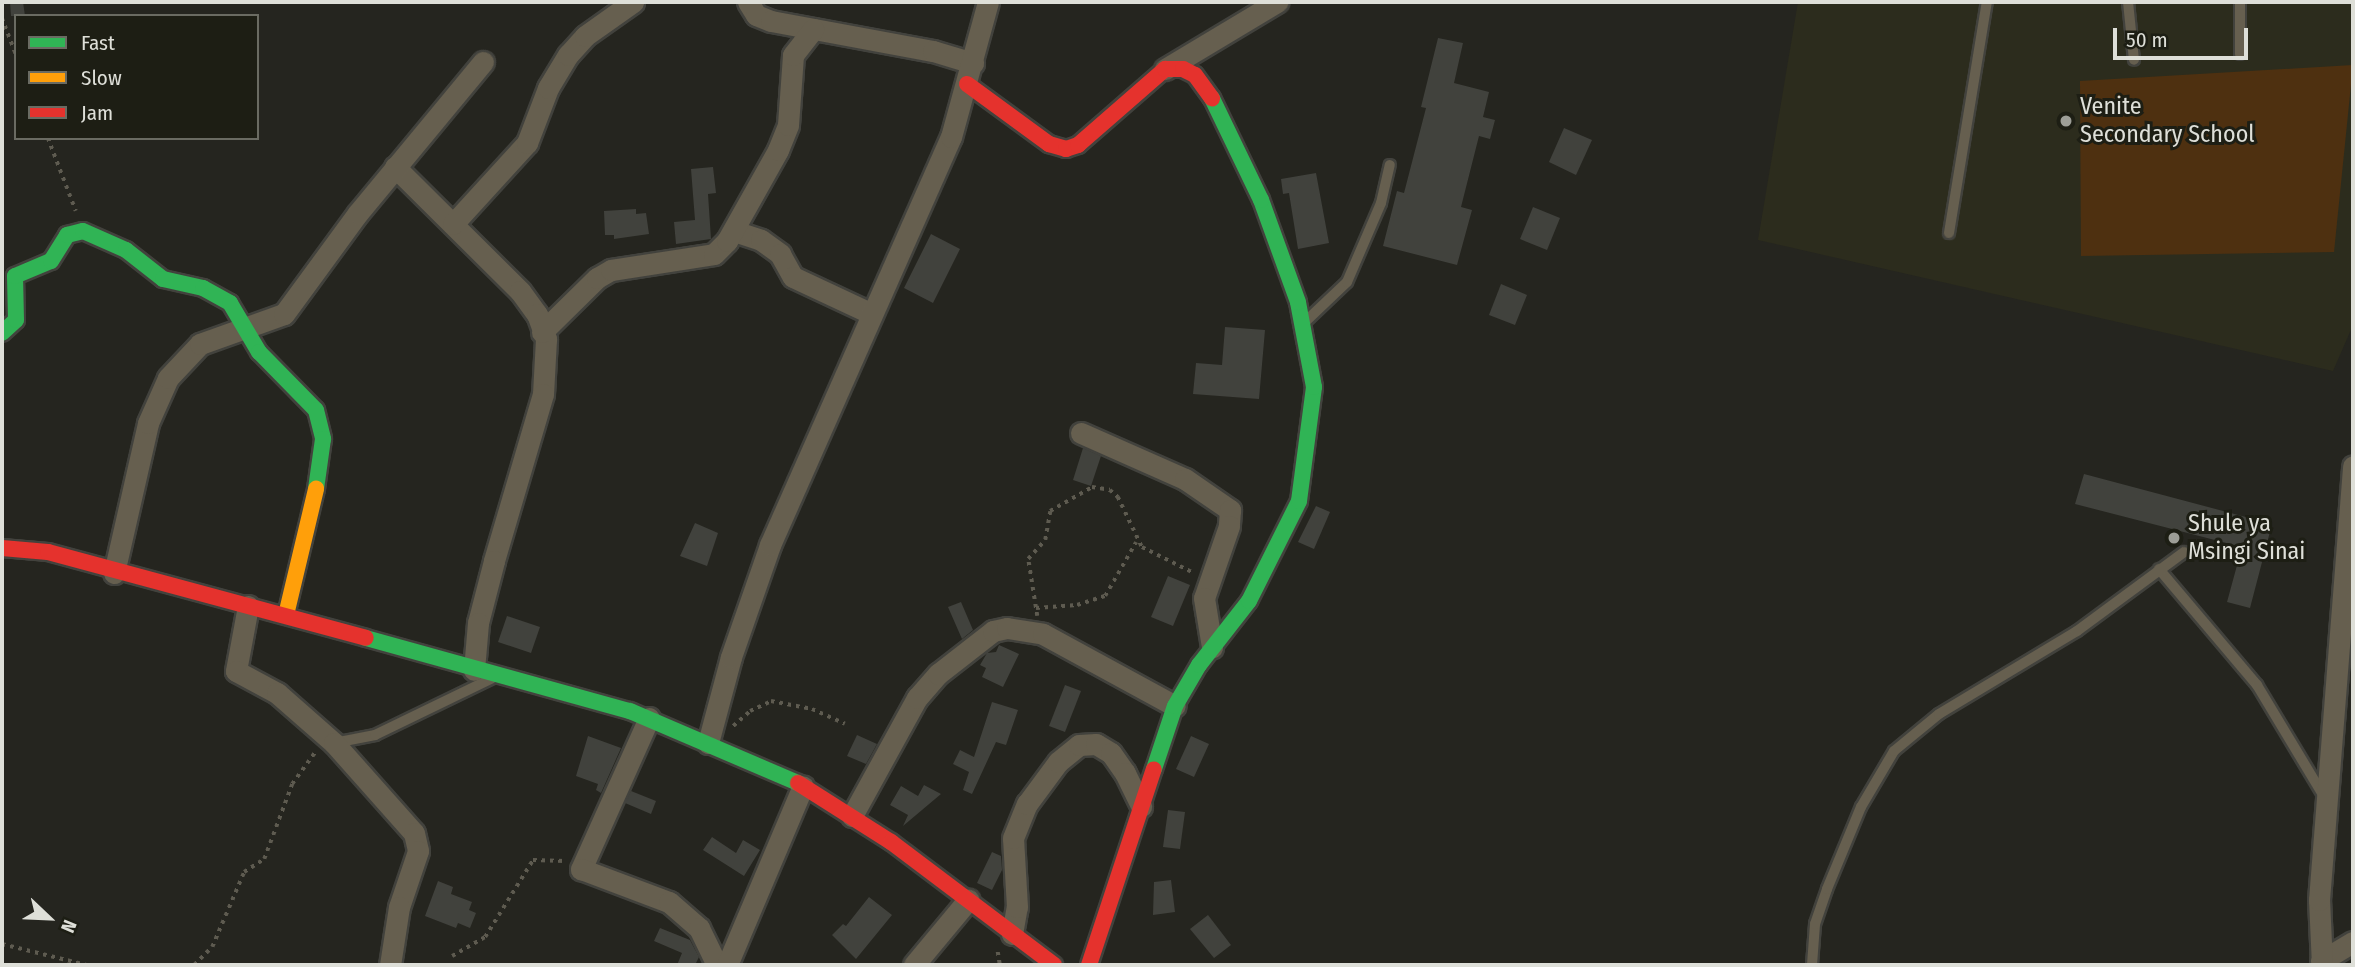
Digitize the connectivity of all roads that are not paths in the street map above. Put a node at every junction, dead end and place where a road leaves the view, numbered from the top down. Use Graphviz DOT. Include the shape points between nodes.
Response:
graph roads {
  1 [pos="633,2"];
  2 [pos="748,2"];
  3 [pos="988,2"];
  4 [pos="1278,2"];
  5 [pos="1987,2"];
  6 [pos="2128,2"];
  7 [pos="2240,2"];
  8 [pos="813,29"];
  9 [pos="2240,54"];
  10 [pos="2134,60"];
  11 [pos="483,62"];
  12 [pos="973,63"];
  13 [pos="1165,69"];
  14 [pos="967,84"];
  15 [pos="1390,165"];
  16 [pos="395,167"];
  17 [pos="453,224"];
  18 [pos="734,231"];
  19 [pos="1949,233"];
  20 [pos="2,304"];
  21 [pos="870,313"];
  22 [pos="1305,321"];
  23 [pos="246,329"];
  24 [pos="542,332"];
  25 [pos="2,334"];
  26 [pos="1081,433"];
  27 [pos="2353,466"];
  28 [pos="4,546"];
  29 [pos="2184,552"];
  30 [pos="2159,569"];
  31 [pos="114,573"];
  32 [pos="248,606"];
  33 [pos="286,615"];
  34 [pos="1212,647"];
  35 [pos="474,670"];
  36 [pos="496,676"];
  37 [pos="1175,706"];
  38 [pos="649,718"];
  39 [pos="334,743"];
  40 [pos="713,744"];
  41 [pos="803,786"];
  42 [pos="2326,800"];
  43 [pos="1141,806"];
  44 [pos="852,816"];
  45 [pos="968,900"];
  46 [pos="1012,934"];
  47 [pos="2353,942"];
  48 [pos="2321,963"];
  49 [pos="390,965"];
  50 [pos="718,965"];
  51 [pos="727,965"];
  52 [pos="914,965"];
  53 [pos="1054,965"];
  54 [pos="1089,965"];
  55 [pos="1812,965"];
  1 -- 17 [label="street" via="585,36 568,55 548,88 527,143"];
  2 -- 8 [label="street" via="756,15"];
  3 -- 12 [label="street"];
  4 -- 13 [label="street"];
  5 -- 19 [label="lane"];
  6 -- 10 [label="lane"];
  7 -- 9 [label="lane"];
  8 -- 12 [label="street"];
  8 -- 18 [label="street" via="793,55 788,125"];
  11 -- 16 [label="street"];
  12 -- 14 [label="street"];
  13 -- 14 [label="street" via="1078,145 1066,149 1049,144"];
  13 -- 22 [label="street" via="1183,69 1195,75 1217,105 1278,242"];
  14 -- 21 [label="street" via="951,137"];
  15 -- 22 [label="lane" via="1381,204 1347,282 1324,309"];
  16 -- 17 [label="street"];
  16 -- 23 [label="street" via="284,314"];
  17 -- 24 [label="street" via="520,291"];
  18 -- 21 [label="street" via="761,240 780,254 793,278"];
  18 -- 24 [label="street" via="713,254 611,270"];
  20 -- 25 [label="street" via="6,322"];
  21 -- 40 [label="street" via="770,545 730,657"];
  22 -- 34 [label="street" via="1314,387 1299,501 1249,601"];
  23 -- 25 [label="street" via="230,303 215,293 163,279 126,250 83,231 66,235 51,261 15,276 16,320"];
  23 -- 31 [label="street" via="200,344 168,377 148,423"];
  23 -- 33 [label="street" via="260,352 316,410 323,439 312,520"];
  24 -- 35 [label="street" via="547,368 543,394 478,624"];
  26 -- 34 [label="street" via="1185,480 1230,510 1203,614"];
  27 -- 42 [label="street"];
  28 -- 31 [label="street" via="48,552"];
  29 -- 30 [label="lane"];
  30 -- 42 [label="lane" via="2258,685"];
  30 -- 55 [label="lane" via="2077,631 1939,714 1894,751 1861,807 1827,889 1815,923"];
  31 -- 32 [label="street"];
  32 -- 33 [label="street"];
  32 -- 39 [label="street" via="236,671 277,693"];
  33 -- 35 [label="street"];
  34 -- 37 [label="street"];
  35 -- 36 [label="street"];
  36 -- 38 [label="street"];
  36 -- 39 [label="lane" via="375,735"];
  37 -- 43 [label="street"];
  37 -- 44 [label="street" via="1040,634 1007,628 993,631 938,674 902,719"];
  38 -- 40 [label="street"];
  38 -- 50 [label="street" via="581,865 584,872 668,902 699,928"];
  39 -- 49 [label="street" via="357,763 419,844 399,908"];
  40 -- 41 [label="street"];
  41 -- 44 [label="street"];
  41 -- 51 [label="street"];
  42 -- 48 [label="street" via="2319,900"];
  43 -- 46 [label="street" via="1111,753 1096,744 1079,745 1058,762 1027,804 1013,838 1017,907"];
  43 -- 54 [label="street"];
  44 -- 45 [label="street"];
  45 -- 46 [label="street"];
  45 -- 52 [label="street"];
  46 -- 53 [label="street"];
  47 -- 48 [label="street"];
}
